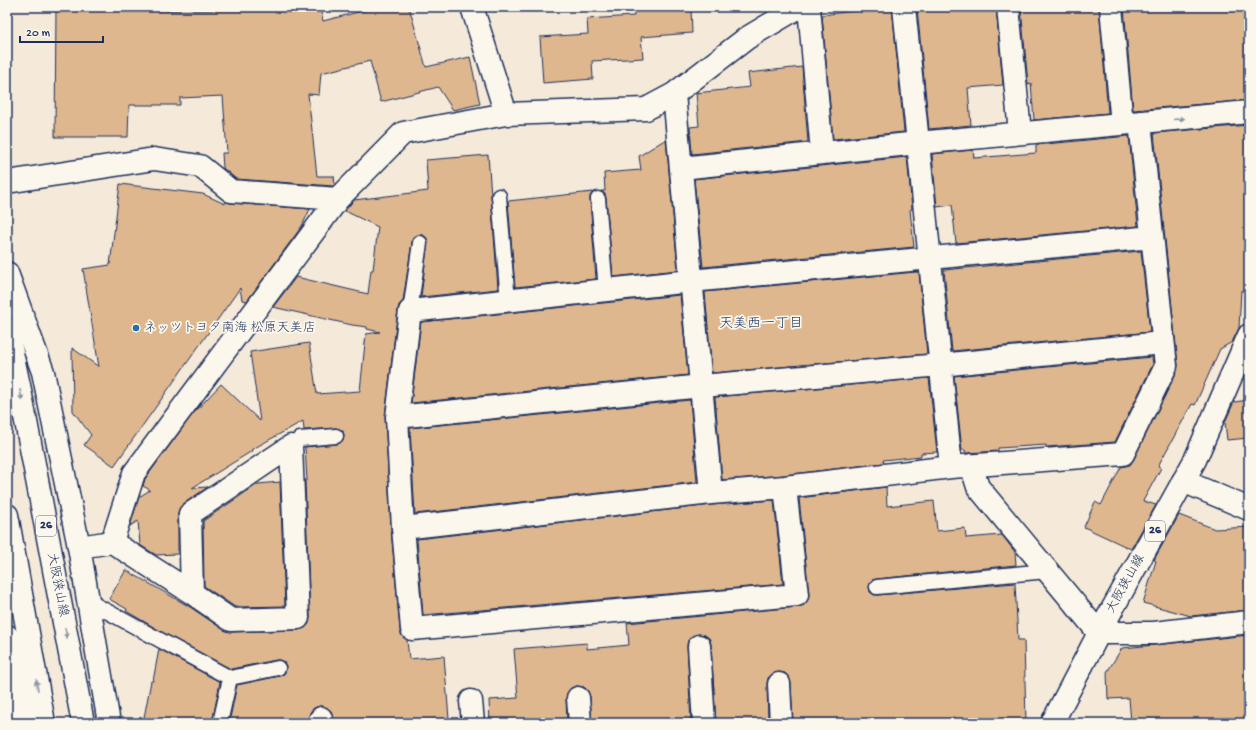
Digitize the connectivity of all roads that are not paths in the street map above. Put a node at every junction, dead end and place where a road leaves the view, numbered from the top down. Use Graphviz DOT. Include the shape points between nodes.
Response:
graph roads {
  1 [pos="472,7"];
  2 [pos="799,7"];
  3 [pos="809,7"];
  4 [pos="904,7"];
  5 [pos="1008,7"];
  6 [pos="1111,7"];
  7 [pos="674,94"];
  8 [pos="1249,112"];
  9 [pos="506,114"];
  10 [pos="1131,123"];
  11 [pos="1020,133"];
  12 [pos="918,143"];
  13 [pos="822,153"];
  14 [pos="681,168"];
  15 [pos="7,182"];
  16 [pos="499,196"];
  17 [pos="338,199"];
  18 [pos="598,199"];
  19 [pos="1152,237"];
  20 [pos="420,243"];
  21 [pos="929,258"];
  22 [pos="7,273"];
  23 [pos="691,281"];
  24 [pos="606,290"];
  25 [pos="508,301"];
  26 [pos="410,311"];
  27 [pos="7,329"];
  28 [pos="1249,335"];
  29 [pos="1162,343"];
  30 [pos="940,365"];
  31 [pos="702,386"];
  32 [pos="397,417"];
  33 [pos="336,436"];
  34 [pos="290,446"];
  35 [pos="961,466"];
  36 [pos="1183,481"];
  37 [pos="785,487"];
  38 [pos="711,493"];
  39 [pos="1249,508"];
  40 [pos="7,515"];
  41 [pos="402,528"];
  42 [pos="112,542"];
  43 [pos="78,547"];
  44 [pos="1047,571"];
  45 [pos="877,587"];
  46 [pos="192,593"];
  47 [pos="88,601"];
  48 [pos="1249,622"];
  49 [pos="1099,633"];
  50 [pos="7,636"];
  51 [pos="699,646"];
  52 [pos="278,668"];
  53 [pos="230,678"];
  54 [pos="779,684"];
  55 [pos="578,698"];
  56 [pos="471,701"];
  57 [pos="24,723"];
  58 [pos="44,723"];
  59 [pos="82,723"];
  60 [pos="109,723"];
  61 [pos="220,723"];
  62 [pos="473,723"];
  63 [pos="580,723"];
  64 [pos="704,723"];
  65 [pos="781,723"];
  66 [pos="1052,723"];
  1 -- 9 [label="street"];
  2 -- 7 [label="street" via="748,38"];
  3 -- 13 [label="street"];
  4 -- 12 [label="street"];
  5 -- 11 [label="street"];
  6 -- 10 [label="street"];
  7 -- 9 [label="street" via="646,109"];
  7 -- 14 [label="street"];
  10 -- 8 [label="street, one-way"];
  9 -- 17 [label="street" via="403,133"];
  10 -- 11 [label="street"];
  10 -- 19 [label="street"];
  11 -- 12 [label="street"];
  12 -- 13 [label="street"];
  12 -- 21 [label="street"];
  13 -- 14 [label="street"];
  14 -- 23 [label="street"];
  15 -- 17 [label="street" via="154,159 200,166 230,191"];
  16 -- 25 [label="lane"];
  17 -- 42 [label="street" via="134,473"];
  18 -- 24 [label="lane"];
  19 -- 21 [label="street"];
  19 -- 29 [label="street"];
  20 -- 26 [label="lane"];
  21 -- 23 [label="street"];
  21 -- 30 [label="street"];
  22 -- 43 [label="street" via="43,372"];
  23 -- 24 [label="street"];
  23 -- 31 [label="street"];
  24 -- 25 [label="street"];
  25 -- 26 [label="street"];
  26 -- 32 [label="street"];
  27 -- 59 [label="street, 大阪狭山線 / 26, one-way"];
  28 -- 36 [label="street, 大阪狭山線 / 26" via="1195,460"];
  29 -- 30 [label="street"];
  29 -- 35 [label="street" via="1166,366 1123,454"];
  30 -- 31 [label="street"];
  30 -- 35 [label="street"];
  31 -- 32 [label="street"];
  31 -- 38 [label="street"];
  32 -- 41 [label="street"];
  33 -- 34 [label="lane" via="300,439"];
  34 -- 46 [label="street" via="190,514"];
  34 -- 46 [label="street" via="298,618 231,620"];
  35 -- 37 [label="street"];
  35 -- 44 [label="street"];
  36 -- 39 [label="street"];
  36 -- 49 [label="street, 大阪狭山線 / 26"];
  37 -- 38 [label="street"];
  37 -- 41 [label="street" via="797,595 412,629"];
  38 -- 41 [label="street"];
  58 -- 40 [label="street, one-way"];
  42 -- 43 [label="street"];
  42 -- 46 [label="street"];
  43 -- 47 [label="street"];
  44 -- 45 [label="lane"];
  44 -- 49 [label="street"];
  47 -- 53 [label="lane"];
  47 -- 60 [label="street"];
  48 -- 49 [label="street" via="1154,633"];
  49 -- 66 [label="street, 大阪狭山線 / 26"];
  50 -- 57 [label="street"];
  51 -- 64 [label="street"];
  52 -- 53 [label="lane"];
  53 -- 61 [label="lane"];
  54 -- 65 [label="street"];
  55 -- 63 [label="street"];
  56 -- 62 [label="street"];
}
